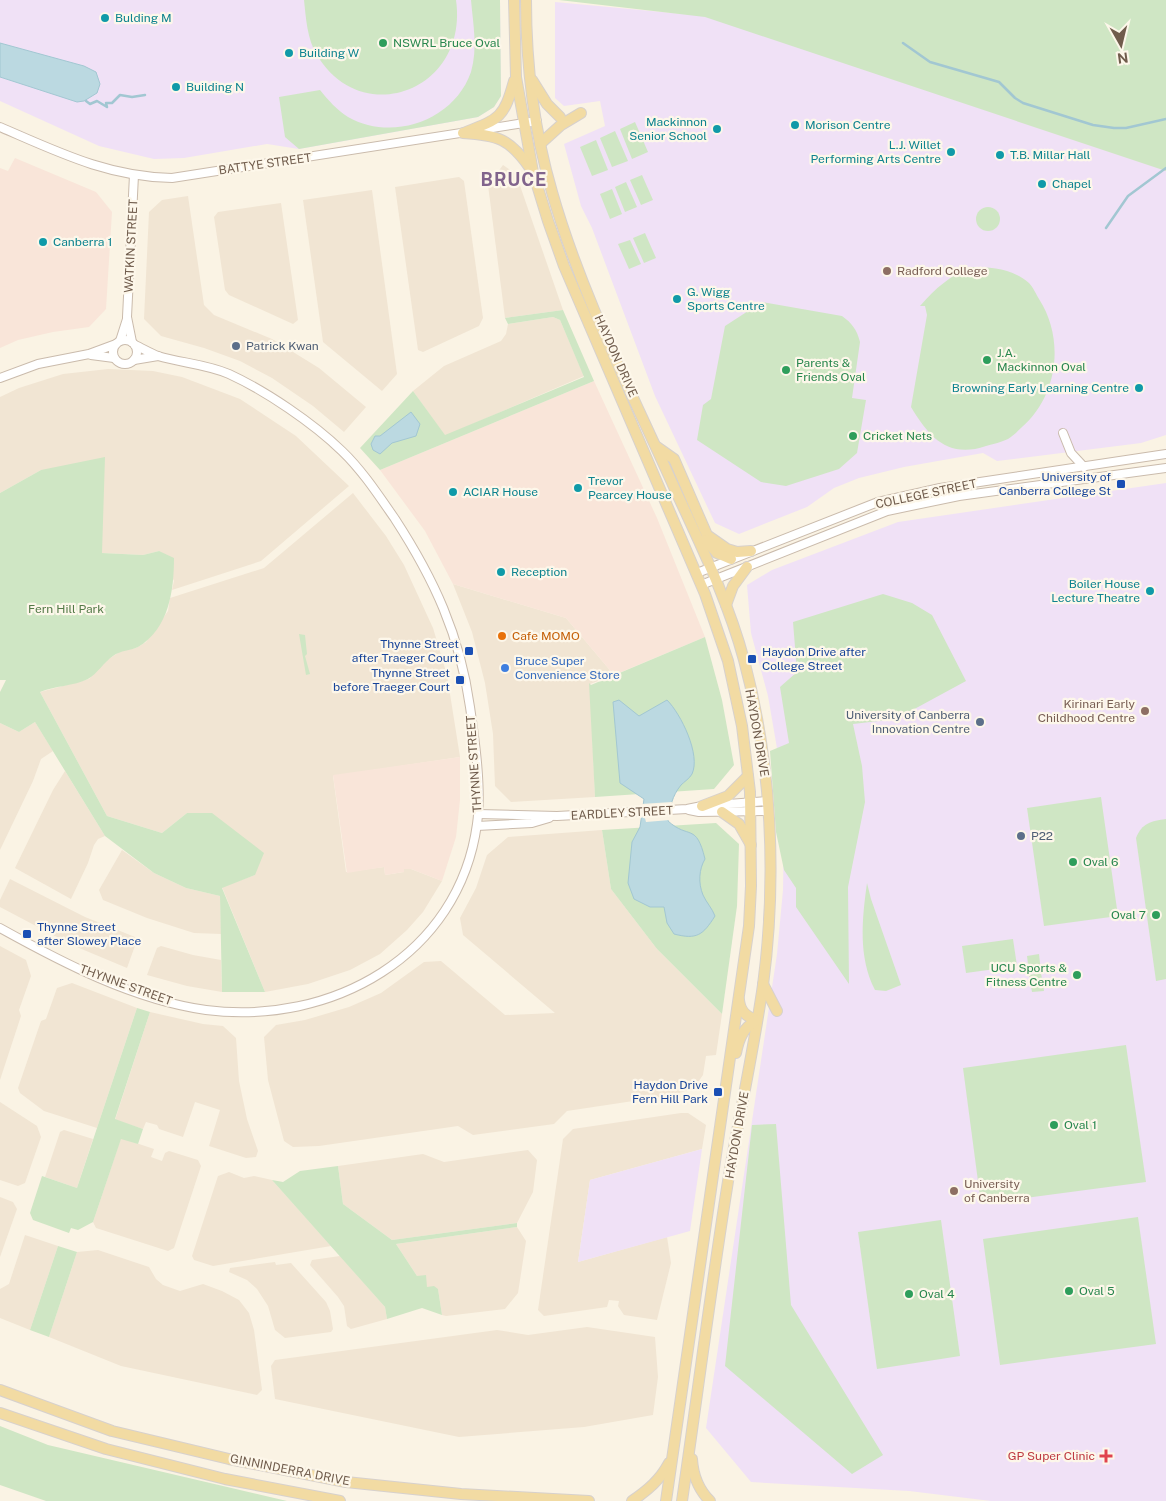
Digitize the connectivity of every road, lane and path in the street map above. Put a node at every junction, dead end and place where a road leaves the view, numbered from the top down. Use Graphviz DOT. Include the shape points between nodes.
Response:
graph roads {
  1 [pos="514,0"];
  2 [pos="526,0"];
  3 [pos="529,75"];
  4 [pos="516,77"];
  5 [pos="581,113"];
  6 [pos="560,117"];
  7 [pos="537,121"];
  8 [pos="524,123"];
  9 [pos="0,127"];
  10 [pos="463,133"];
  11 [pos="540,144"];
  12 [pos="533,172"];
  13 [pos="134,175"];
  14 [pos="127,318"];
  15 [pos="118,342"];
  16 [pos="134,343"];
  17 [pos="90,354"];
  18 [pos="158,356"];
  19 [pos="114,358"];
  20 [pos="134,360"];
  21 [pos="0,378"];
  22 [pos="1062,433"];
  23 [pos="656,447"];
  24 [pos="1166,454"];
  25 [pos="1084,467"];
  26 [pos="1166,468"];
  27 [pos="672,482"];
  28 [pos="751,552"];
  29 [pos="731,559"];
  30 [pos="747,567"];
  31 [pos="710,568"];
  32 [pos="697,573"];
  33 [pos="715,580"];
  34 [pos="702,585"];
  35 [pos="726,605"];
  36 [pos="748,776"];
  37 [pos="702,806"];
  38 [pos="768,806"];
  39 [pos="751,807"];
  40 [pos="687,809"];
  41 [pos="722,812"];
  42 [pos="478,814"];
  43 [pos="557,816"];
  44 [pos="477,826"];
  45 [pos="751,845"];
  46 [pos="0,928"];
  47 [pos="763,984"];
  48 [pos="738,995"];
  49 [pos="777,1011"];
  50 [pos="757,1020"];
  51 [pos="725,1088"];
  52 [pos="0,1390"];
  53 [pos="0,1413"];
  54 [pos="691,1438"];
  55 [pos="672,1457"];
  56 [pos="340,1501"];
  57 [pos="589,1501"];
  58 [pos="632,1501"];
  59 [pos="666,1501"];
  60 [pos="682,1501"];
  61 [pos="710,1501"];
  1 -- 4 [label="main road, HAYDON DRIVE"];
  2 -- 3 [label="main road, HAYDON DRIVE"];
  3 -- 6 [label="main road"];
  3 -- 7 [label="main road, HAYDON DRIVE"];
  4 -- 8 [label="main road, HAYDON DRIVE"];
  4 -- 10 [label="main road" via="508,106 501,114 493,121"];
  5 -- 11 [label="main road"];
  7 -- 8 [label="street, BATTYE STREET"];
  7 -- 11 [label="main road, HAYDON DRIVE"];
  8 -- 10 [label="street, BATTYE STREET"];
  8 -- 12 [label="main road, HAYDON DRIVE"];
  9 -- 13 [label="street, BATTYE STREET" via="68,156"];
  10 -- 12 [label="main road" via="500,138 514,147"];
  10 -- 13 [label="street, BATTYE STREET" via="172,178"];
  11 -- 23 [label="main road, HAYDON DRIVE" via="568,242"];
  12 -- 32 [label="main road, HAYDON DRIVE" via="564,266"];
  13 -- 14 [label="street, WATKIN STREET"];
  14 -- 15 [label="street, WATKIN STREET"];
  14 -- 16 [label="street, WATKIN STREET"];
  15 -- 16 [label="street"];
  15 -- 17 [label="street"];
  15 -- 19 [label="street" via="113,351"];
  16 -- 18 [label="street, THYNNE STREET"];
  16 -- 20 [label="street" via="137,353"];
  17 -- 19 [label="street"];
  17 -- 21 [label="street" via="38,364"];
  18 -- 20 [label="street, THYNNE STREET"];
  18 -- 42 [label="street, THYNNE STREET" via="229,374 287,408 342,451 378,495 422,561 451,624 460,653 475,741"];
  19 -- 20 [label="street" via="123,364"];
  22 -- 25 [label="street" via="1071,453"];
  23 -- 27 [label="main road, HAYDON DRIVE"];
  23 -- 28 [label="main road" via="674,458 707,535 727,549"];
  24 -- 25 [label="street, COLLEGE STREET"];
  25 -- 28 [label="street, COLLEGE STREET" via="940,488 878,502"];
  26 -- 30 [label="street, COLLEGE STREET" via="959,496 887,512"];
  27 -- 29 [label="main road" via="684,492 704,538 717,553"];
  27 -- 31 [label="main road, HAYDON DRIVE"];
  28 -- 29 [label="street, COLLEGE STREET"];
  29 -- 31 [label="street, COLLEGE STREET"];
  30 -- 33 [label="street, COLLEGE STREET"];
  30 -- 35 [label="main road" via="733,586"];
  31 -- 32 [label="street, COLLEGE STREET"];
  31 -- 33 [label="main road, HAYDON DRIVE"];
  32 -- 34 [label="main road, HAYDON DRIVE"];
  33 -- 34 [label="street, COLLEGE STREET"];
  33 -- 35 [label="main road, HAYDON DRIVE"];
  34 -- 36 [label="main road, HAYDON DRIVE" via="728,661 742,726"];
  35 -- 38 [label="main road, HAYDON DRIVE" via="744,661 762,752"];
  36 -- 37 [label="main road" via="728,796"];
  36 -- 39 [label="main road, HAYDON DRIVE"];
  37 -- 39 [label="street, EARDLEY STREET"];
  37 -- 40 [label="street, EARDLEY STREET"];
  38 -- 39 [label="street, EARDLEY STREET"];
  38 -- 47 [label="main road, HAYDON DRIVE" via="771,869"];
  39 -- 41 [label="street, EARDLEY STREET"];
  39 -- 45 [label="main road, HAYDON DRIVE"];
  40 -- 41 [label="street, EARDLEY STREET"];
  40 -- 43 [label="street, EARDLEY STREET"];
  41 -- 45 [label="main road" via="739,824"];
  42 -- 43 [label="street, EARDLEY STREET"];
  42 -- 44 [label="street, THYNNE STREET"];
  43 -- 44 [label="street, EARDLEY STREET" via="532,823"];
  44 -- 46 [label="street, THYNNE STREET" via="464,873 444,913 420,944 366,983 334,996 288,1008 208,1010 180,1004 132,990 89,972"];
  45 -- 48 [label="main road, HAYDON DRIVE" via="749,926"];
  47 -- 49 [label="main road"];
  47 -- 50 [label="main road, HAYDON DRIVE"];
  48 -- 50 [label="main road" via="741,1010 749,1018"];
  48 -- 51 [label="main road, HAYDON DRIVE"];
  50 -- 51 [label="main road" via="746,1026 739,1040 733,1072"];
  50 -- 54 [label="main road, HAYDON DRIVE" via="730,1169"];
  51 -- 55 [label="main road, HAYDON DRIVE"];
  52 -- 57 [label="main road, GINNINDERRA DRIVE" via="112,1430 229,1459 346,1482 461,1494"];
  53 -- 56 [label="main road, GINNINDERRA DRIVE" via="115,1451 225,1479"];
  54 -- 60 [label="main road, HAYDON DRIVE"];
  54 -- 61 [label="main road" via="693,1470 700,1491"];
  55 -- 58 [label="main road" via="662,1477"];
  55 -- 59 [label="main road, HAYDON DRIVE"];
}
